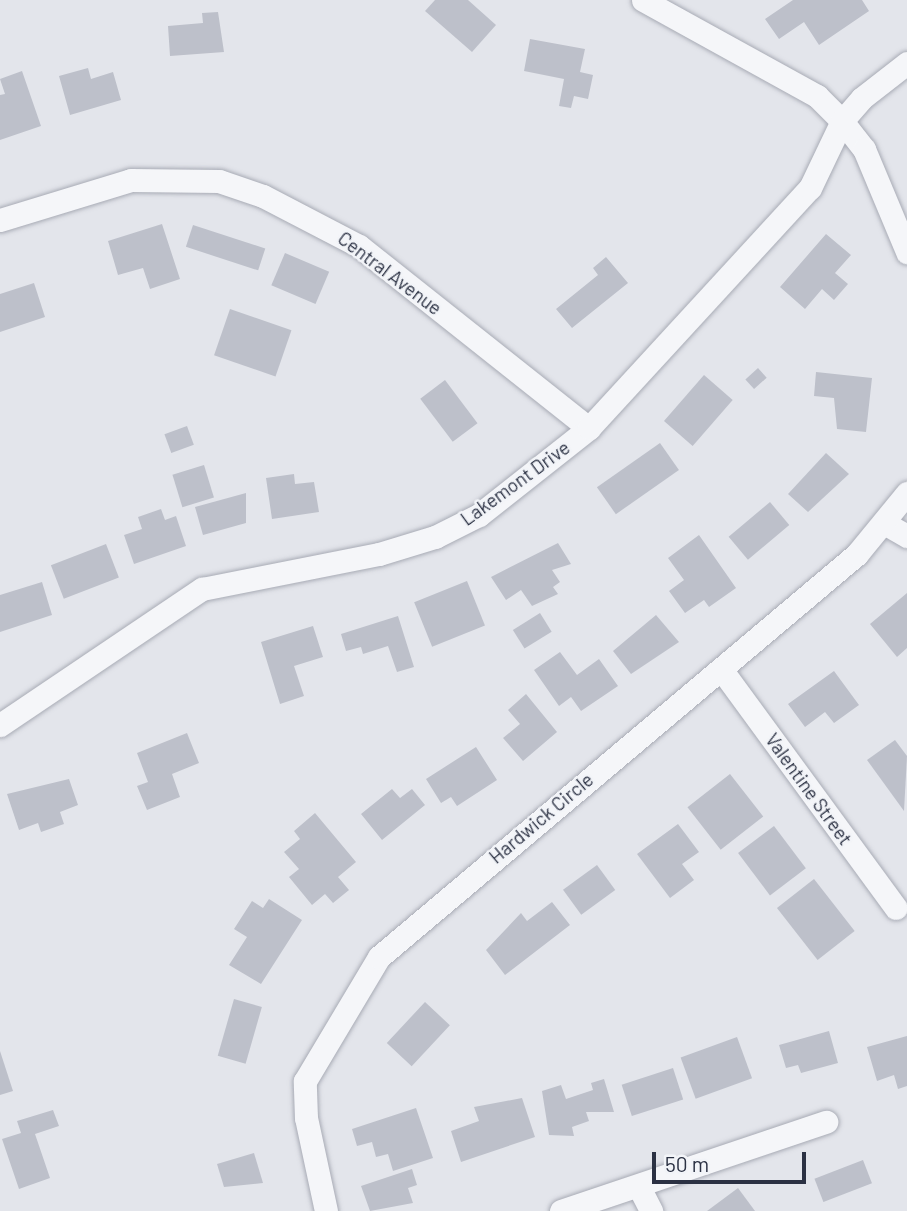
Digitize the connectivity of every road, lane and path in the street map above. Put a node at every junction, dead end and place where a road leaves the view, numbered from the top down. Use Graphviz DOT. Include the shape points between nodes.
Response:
graph roads {
  1 [pos="643,0"];
  2 [pos="907,63"];
  3 [pos="842,121"];
  4 [pos="0,220"];
  5 [pos="907,252"];
  6 [pos="589,428"];
  7 [pos="907,492"];
  8 [pos="886,524"];
  9 [pos="907,536"];
  10 [pos="721,669"];
  11 [pos="0,725"];
  12 [pos="896,908"];
  13 [pos="826,1122"];
  14 [pos="639,1187"];
  15 [pos="326,1211"];
  16 [pos="561,1211"];
  17 [pos="651,1211"];
  1 -- 3 [label="street" via="817,96"];
  2 -- 3 [label="street, Lakemont Drive"];
  3 -- 5 [label="street" via="864,149"];
  3 -- 6 [label="street, Lakemont Drive" via="810,188"];
  4 -- 6 [label="street, Central Avenue" via="131,180 219,181 264,196 359,246"];
  6 -- 11 [label="street, Lakemont Drive" via="479,515 435,537 202,589"];
  7 -- 8 [label="street, Hardwick Circle"];
  8 -- 9 [label="street"];
  8 -- 10 [label="street, Hardwick Circle"];
  10 -- 12 [label="street, Valentine Street"];
  10 -- 15 [label="street, Hardwick Circle" via="379,957 305,1081 306,1118"];
  13 -- 14 [label="street"];
  14 -- 16 [label="street"];
  14 -- 17 [label="street"];
}
